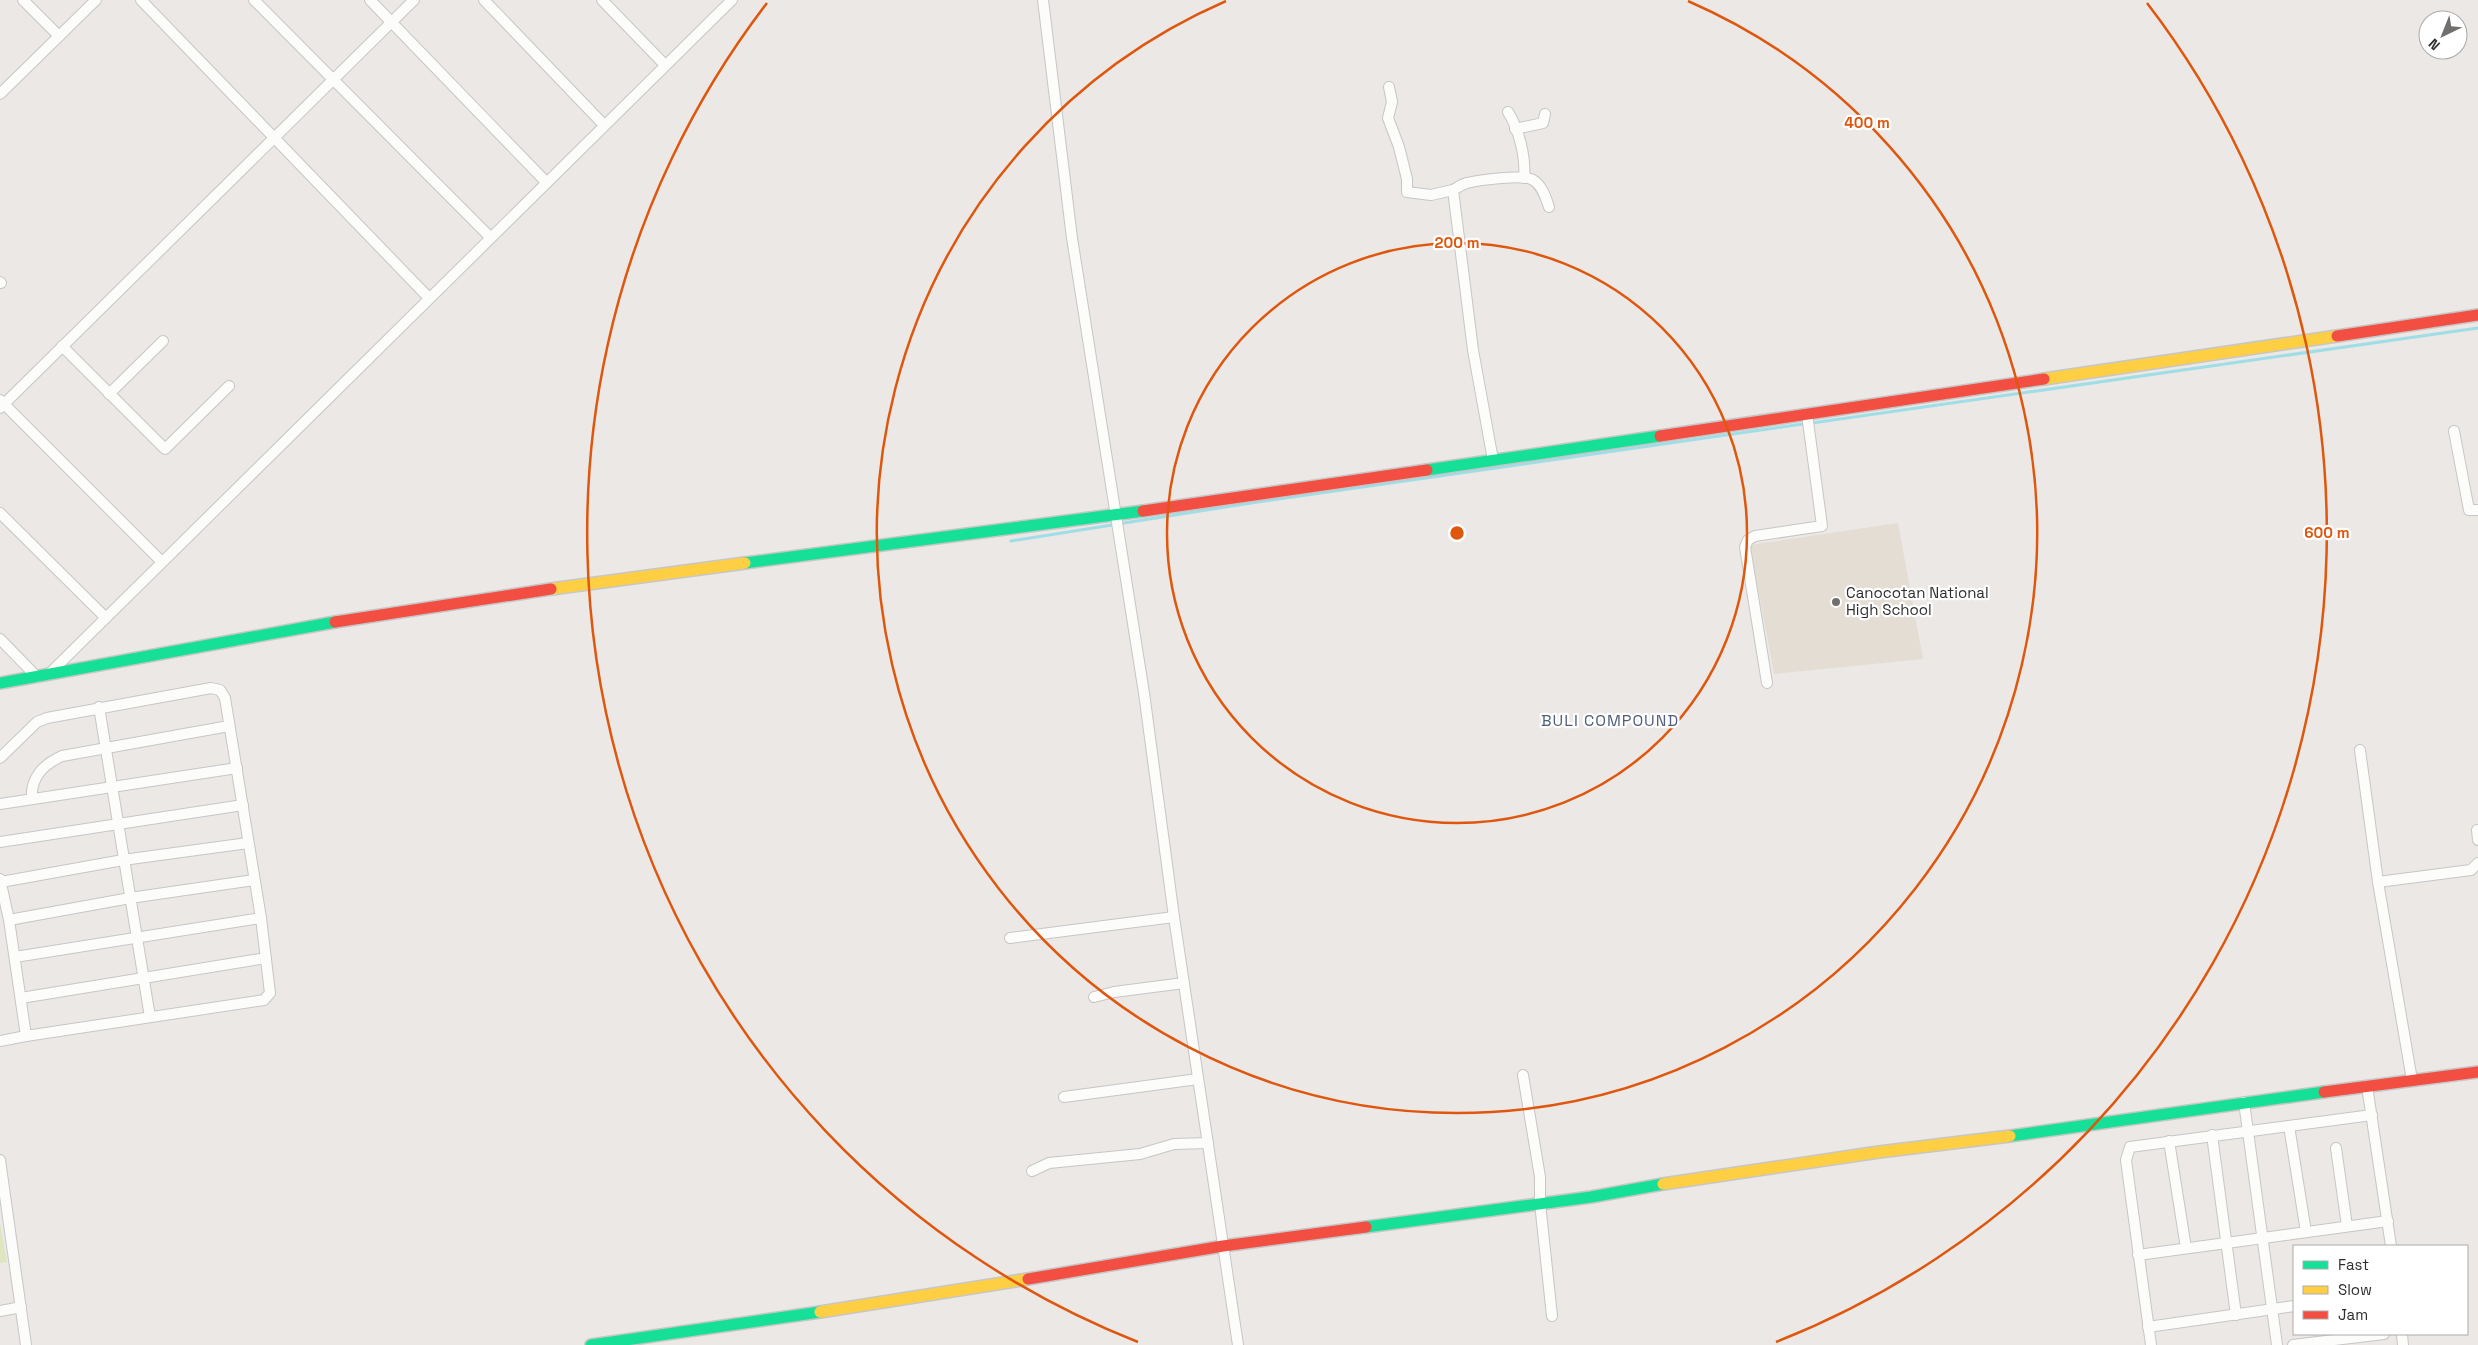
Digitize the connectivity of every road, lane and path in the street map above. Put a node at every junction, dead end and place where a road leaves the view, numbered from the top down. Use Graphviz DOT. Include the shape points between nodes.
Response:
graph roads {
  1 [pos="23,0"];
  2 [pos="96,0"];
  3 [pos="141,0"];
  4 [pos="254,0"];
  5 [pos="370,0"];
  6 [pos="414,0"];
  7 [pos="484,0"];
  8 [pos="602,0"];
  9 [pos="1042,0"];
  10 [pos="730,1"];
  11 [pos="391,22"];
  12 [pos="59,36"];
  13 [pos="665,65"];
  14 [pos="333,79"];
  15 [pos="1389,87"];
  16 [pos="0,94"];
  17 [pos="1508,112"];
  18 [pos="1544,114"];
  19 [pos="604,125"];
  20 [pos="1515,129"];
  21 [pos="273,137"];
  22 [pos="1524,178"];
  23 [pos="546,182"];
  24 [pos="1453,190"];
  25 [pos="1548,207"];
  26 [pos="490,237"];
  27 [pos="428,298"];
  28 [pos="2478,315"];
  29 [pos="163,341"];
  30 [pos="62,346"];
  31 [pos="229,386"];
  32 [pos="109,394"];
  33 [pos="1,404"];
  34 [pos="1807,414"];
  35 [pos="2454,431"];
  36 [pos="1492,460"];
  37 [pos="2478,510"];
  38 [pos="0,513"];
  39 [pos="1117,514"];
  40 [pos="162,562"];
  41 [pos="106,618"];
  42 [pos="0,639"];
  43 [pos="43,676"];
  44 [pos="0,683"];
  45 [pos="1767,683"];
  46 [pos="99,707"];
  47 [pos="229,726"];
  48 [pos="106,747"];
  49 [pos="2360,750"];
  50 [pos="0,758"];
  51 [pos="237,768"];
  52 [pos="112,786"];
  53 [pos="32,799"];
  54 [pos="0,804"];
  55 [pos="243,804"];
  56 [pos="117,824"];
  57 [pos="0,842"];
  58 [pos="248,843"];
  59 [pos="123,860"];
  60 [pos="2478,863"];
  61 [pos="0,880"];
  62 [pos="254,880"];
  63 [pos="2378,882"];
  64 [pos="130,898"];
  65 [pos="1174,917"];
  66 [pos="260,918"];
  67 [pos="9,920"];
  68 [pos="1010,938"];
  69 [pos="137,939"];
  70 [pos="15,957"];
  71 [pos="266,958"];
  72 [pos="142,977"];
  73 [pos="1184,983"];
  74 [pos="1094,997"];
  75 [pos="20,998"];
  76 [pos="150,1017"];
  77 [pos="26,1036"];
  78 [pos="0,1041"];
  79 [pos="2478,1072"];
  80 [pos="1524,1074"];
  81 [pos="1198,1079"];
  82 [pos="2412,1080"];
  83 [pos="2367,1086"];
  84 [pos="1064,1097"];
  85 [pos="2244,1102"];
  86 [pos="2372,1115"];
  87 [pos="2289,1126"];
  88 [pos="2248,1131"];
  89 [pos="2212,1135"];
  90 [pos="2169,1140"];
  91 [pos="1208,1143"];
  92 [pos="2336,1148"];
  93 [pos="0,1160"];
  94 [pos="1032,1171"];
  95 [pos="1,1176"];
  96 [pos="1540,1203"];
  97 [pos="4,1215"];
  98 [pos="2388,1221"];
  99 [pos="2347,1226"];
  100 [pos="2306,1232"];
  101 [pos="2262,1238"];
  102 [pos="2226,1243"];
  103 [pos="2391,1245"];
  104 [pos="1224,1246"];
  105 [pos="2186,1248"];
  106 [pos="2138,1255"];
  107 [pos="2293,1306"];
  108 [pos="20,1308"];
  109 [pos="2272,1309"];
  110 [pos="0,1311"];
  111 [pos="2236,1314"];
  112 [pos="1552,1316"];
  113 [pos="2148,1327"];
  114 [pos="2381,1335"];
  115 [pos="2364,1341"];
  116 [pos="2320,1343"];
  117 [pos="26,1345"];
  118 [pos="591,1345"];
  119 [pos="1238,1345"];
  120 [pos="2151,1345"];
  121 [pos="2277,1345"];
  122 [pos="2293,1345"];
  1 -- 12 [label="street"];
  2 -- 12 [label="street"];
  3 -- 21 [label="street"];
  4 -- 14 [label="street"];
  5 -- 11 [label="street"];
  6 -- 11 [label="street"];
  7 -- 19 [label="street"];
  8 -- 13 [label="street"];
  9 -- 39 [label="street" via="1072,238"];
  10 -- 13 [label="street"];
  11 -- 14 [label="street"];
  11 -- 23 [label="street"];
  12 -- 16 [label="street"];
  13 -- 19 [label="street"];
  14 -- 21 [label="street"];
  14 -- 26 [label="street"];
  15 -- 24 [label="street" via="1392,102 1388,118 1399,147 1407,192 1431,196"];
  17 -- 20 [label="street"];
  18 -- 20 [label="street" via="1543,123"];
  19 -- 23 [label="street"];
  20 -- 22 [label="street" via="1525,166"];
  21 -- 27 [label="street"];
  21 -- 30 [label="street"];
  22 -- 24 [label="street" via="1465,183"];
  22 -- 25 [label="street" via="1533,180 1540,187"];
  23 -- 26 [label="street"];
  24 -- 36 [label="street" via="1473,350"];
  26 -- 27 [label="street"];
  27 -- 40 [label="street"];
  28 -- 34 [label="street"];
  29 -- 32 [label="street"];
  30 -- 32 [label="street"];
  30 -- 33 [label="street"];
  31 -- 32 [label="street" via="165,449"];
  33 -- 40 [label="street"];
  34 -- 36 [label="street"];
  34 -- 45 [label="street" via="1822,526 1755,536 1745,547"];
  35 -- 37 [label="street" via="2469,510"];
  36 -- 39 [label="street"];
  38 -- 41 [label="street"];
  39 -- 43 [label="street" via="409,610 282,630"];
  39 -- 65 [label="street"];
  40 -- 41 [label="street"];
  41 -- 43 [label="street"];
  42 -- 43 [label="street"];
  43 -- 44 [label="street"];
  46 -- 47 [label="street" via="216,688 225,698"];
  46 -- 48 [label="street"];
  46 -- 50 [label="street" via="37,722"];
  47 -- 48 [label="street"];
  47 -- 51 [label="street"];
  48 -- 52 [label="street"];
  48 -- 53 [label="street" via="54,759 33,781"];
  49 -- 63 [label="street"];
  51 -- 52 [label="street"];
  51 -- 55 [label="street"];
  52 -- 53 [label="street"];
  52 -- 56 [label="street"];
  53 -- 54 [label="street"];
  55 -- 56 [label="street"];
  55 -- 58 [label="street"];
  56 -- 57 [label="street"];
  56 -- 59 [label="street"];
  58 -- 59 [label="street"];
  58 -- 62 [label="street"];
  59 -- 61 [label="street"];
  59 -- 64 [label="street"];
  60 -- 63 [label="street" via="2471,870"];
  61 -- 67 [label="street"];
  62 -- 64 [label="street"];
  62 -- 66 [label="street"];
  63 -- 82 [label="street"];
  64 -- 67 [label="street"];
  64 -- 69 [label="street"];
  65 -- 68 [label="street"];
  65 -- 73 [label="street"];
  66 -- 69 [label="street"];
  66 -- 71 [label="street"];
  67 -- 70 [label="street"];
  69 -- 70 [label="street"];
  69 -- 72 [label="street"];
  70 -- 75 [label="street"];
  71 -- 72 [label="street"];
  71 -- 76 [label="street" via="271,988 267,999"];
  72 -- 75 [label="street"];
  72 -- 76 [label="street"];
  73 -- 74 [label="street" via="1122,990"];
  73 -- 81 [label="street"];
  75 -- 77 [label="street"];
  76 -- 77 [label="street"];
  77 -- 78 [label="street"];
  79 -- 82 [label="street"];
  80 -- 96 [label="street" via="1540,1177"];
  81 -- 84 [label="street"];
  81 -- 91 [label="street"];
  82 -- 83 [label="street"];
  83 -- 85 [label="street"];
  83 -- 86 [label="street"];
  85 -- 88 [label="street"];
  85 -- 96 [label="street"];
  86 -- 87 [label="street"];
  86 -- 98 [label="street"];
  87 -- 88 [label="street"];
  87 -- 100 [label="street"];
  88 -- 89 [label="street"];
  88 -- 101 [label="street"];
  89 -- 90 [label="street"];
  89 -- 102 [label="street"];
  90 -- 105 [label="street"];
  90 -- 106 [label="street" via="2134,1145 2127,1150"];
  91 -- 94 [label="street" via="1174,1144 1140,1154 1049,1163"];
  91 -- 104 [label="street"];
  92 -- 99 [label="street"];
  93 -- 95 [label="street"];
  95 -- 97 [label="street"];
  96 -- 104 [label="street"];
  96 -- 112 [label="street"];
  97 -- 108 [label="street"];
  98 -- 99 [label="street"];
  98 -- 103 [label="street"];
  99 -- 100 [label="street"];
  100 -- 101 [label="street"];
  101 -- 102 [label="street"];
  101 -- 109 [label="street"];
  102 -- 105 [label="street"];
  102 -- 111 [label="street"];
  104 -- 118 [label="street" via="936,1295"];
  104 -- 119 [label="street"];
  105 -- 106 [label="street"];
  106 -- 113 [label="street"];
  107 -- 109 [label="street"];
  108 -- 110 [label="street"];
  108 -- 117 [label="street"];
  109 -- 111 [label="street"];
  109 -- 121 [label="street"];
  111 -- 113 [label="street"];
  113 -- 120 [label="street"];
  114 -- 115 [label="street"];
  115 -- 116 [label="street"];
  116 -- 122 [label="street"];
}
